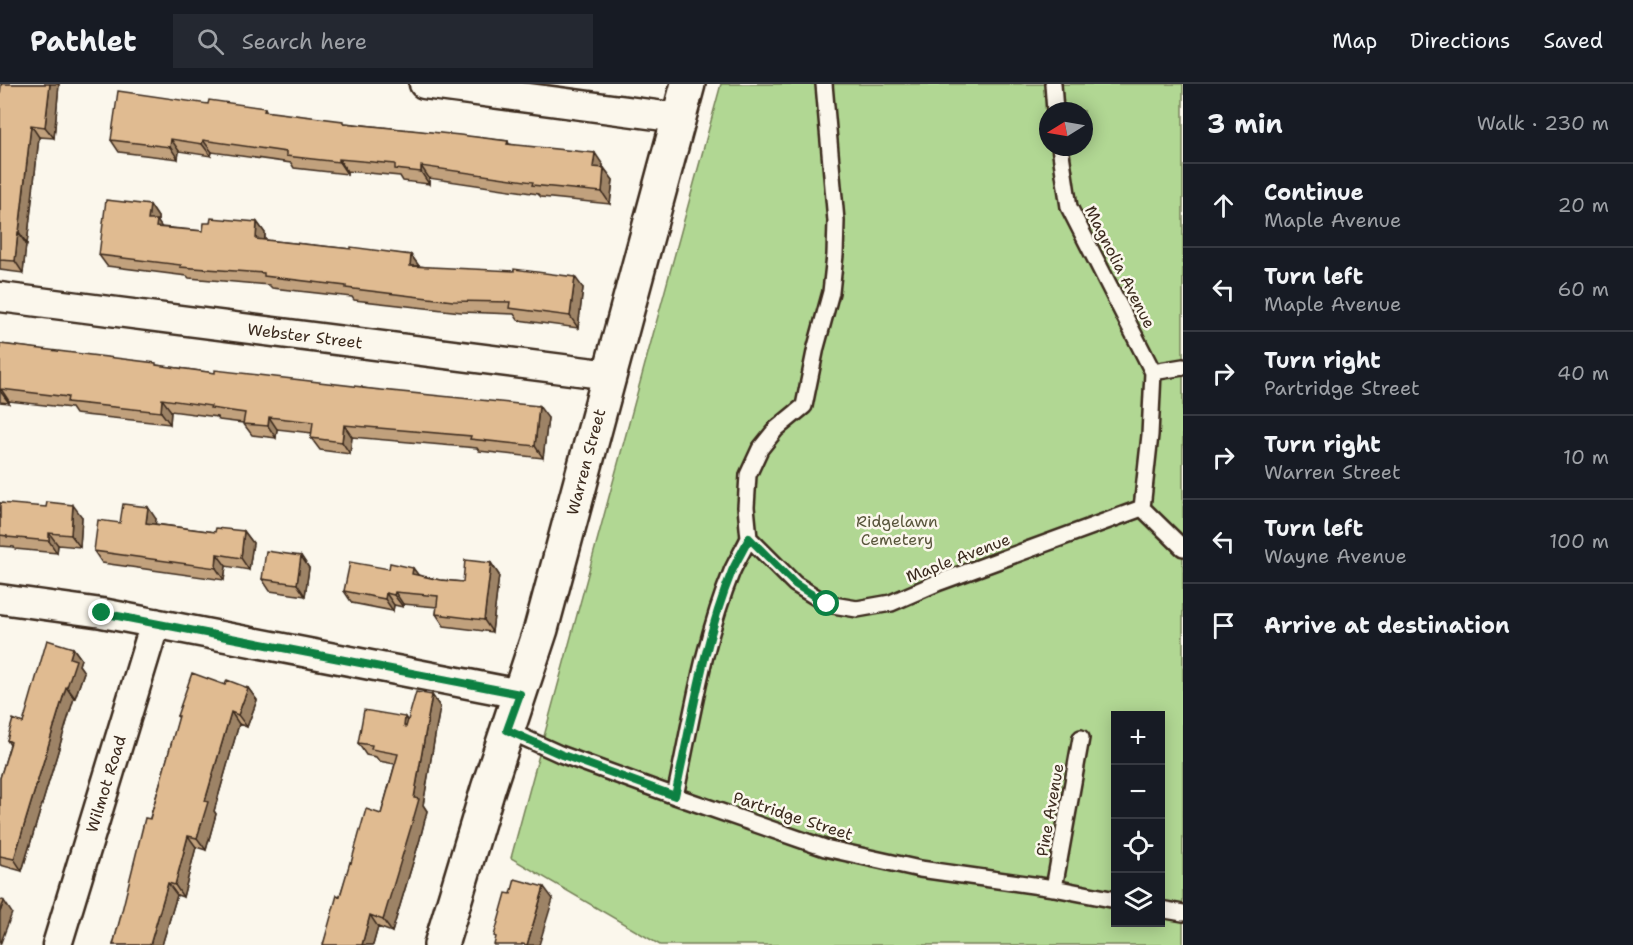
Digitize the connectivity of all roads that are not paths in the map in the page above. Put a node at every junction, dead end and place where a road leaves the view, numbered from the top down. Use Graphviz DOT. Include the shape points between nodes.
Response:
graph roads {
  1 [pos="424,84"];
  2 [pos="688,84"];
  3 [pos="824,84"];
  4 [pos="1053,84"];
  5 [pos="1055,102"];
  6 [pos="679,118"];
  7 [pos="1061,156"];
  8 [pos="0,297"];
  9 [pos="1183,367"];
  10 [pos="1153,372"];
  11 [pos="610,375"];
  12 [pos="1143,508"];
  13 [pos="749,538"];
  14 [pos="1183,548"];
  15 [pos="0,599"];
  16 [pos="155,623"];
  17 [pos="520,694"];
  18 [pos="507,730"];
  19 [pos="1081,738"];
  20 [pos="675,796"];
  21 [pos="1054,888"];
  22 [pos="1111,899"];
  23 [pos="1165,910"];
  24 [pos="1183,914"];
  25 [pos="57,945"];
  26 [pos="441,945"];
  1 -- 6 [label="street"];
  2 -- 6 [label="street, Warren Street"];
  3 -- 13 [label="lane" via="836,221 831,292 804,406 776,429 760,449 748,475"];
  4 -- 5 [label="lane"];
  6 -- 11 [label="street, Warren Street"];
  7 -- 10 [label="lane, Magnolia Avenue" via="1069,207"];
  8 -- 11 [label="street, Webster Street"];
  9 -- 10 [label="lane"];
  10 -- 12 [label="lane, Magnolia Avenue"];
  11 -- 17 [label="street, Warren Street"];
  12 -- 13 [label="lane, Maple Avenue" via="891,603 857,609 827,604 795,584"];
  12 -- 14 [label="lane"];
  13 -- 20 [label="lane" via="732,571 717,616"];
  15 -- 16 [label="street"];
  16 -- 17 [label="street"];
  16 -- 25 [label="street, Wilmot Road"];
  17 -- 18 [label="street, Warren Street"];
  18 -- 20 [label="lane, Partridge Street"];
  18 -- 26 [label="street, Warren Street"];
  19 -- 21 [label="lane, Pine Avenue"];
  20 -- 21 [label="lane, Partridge Street" via="825,848 920,869"];
  21 -- 22 [label="lane, Partridge Street"];
  23 -- 24 [label="lane"];
}
